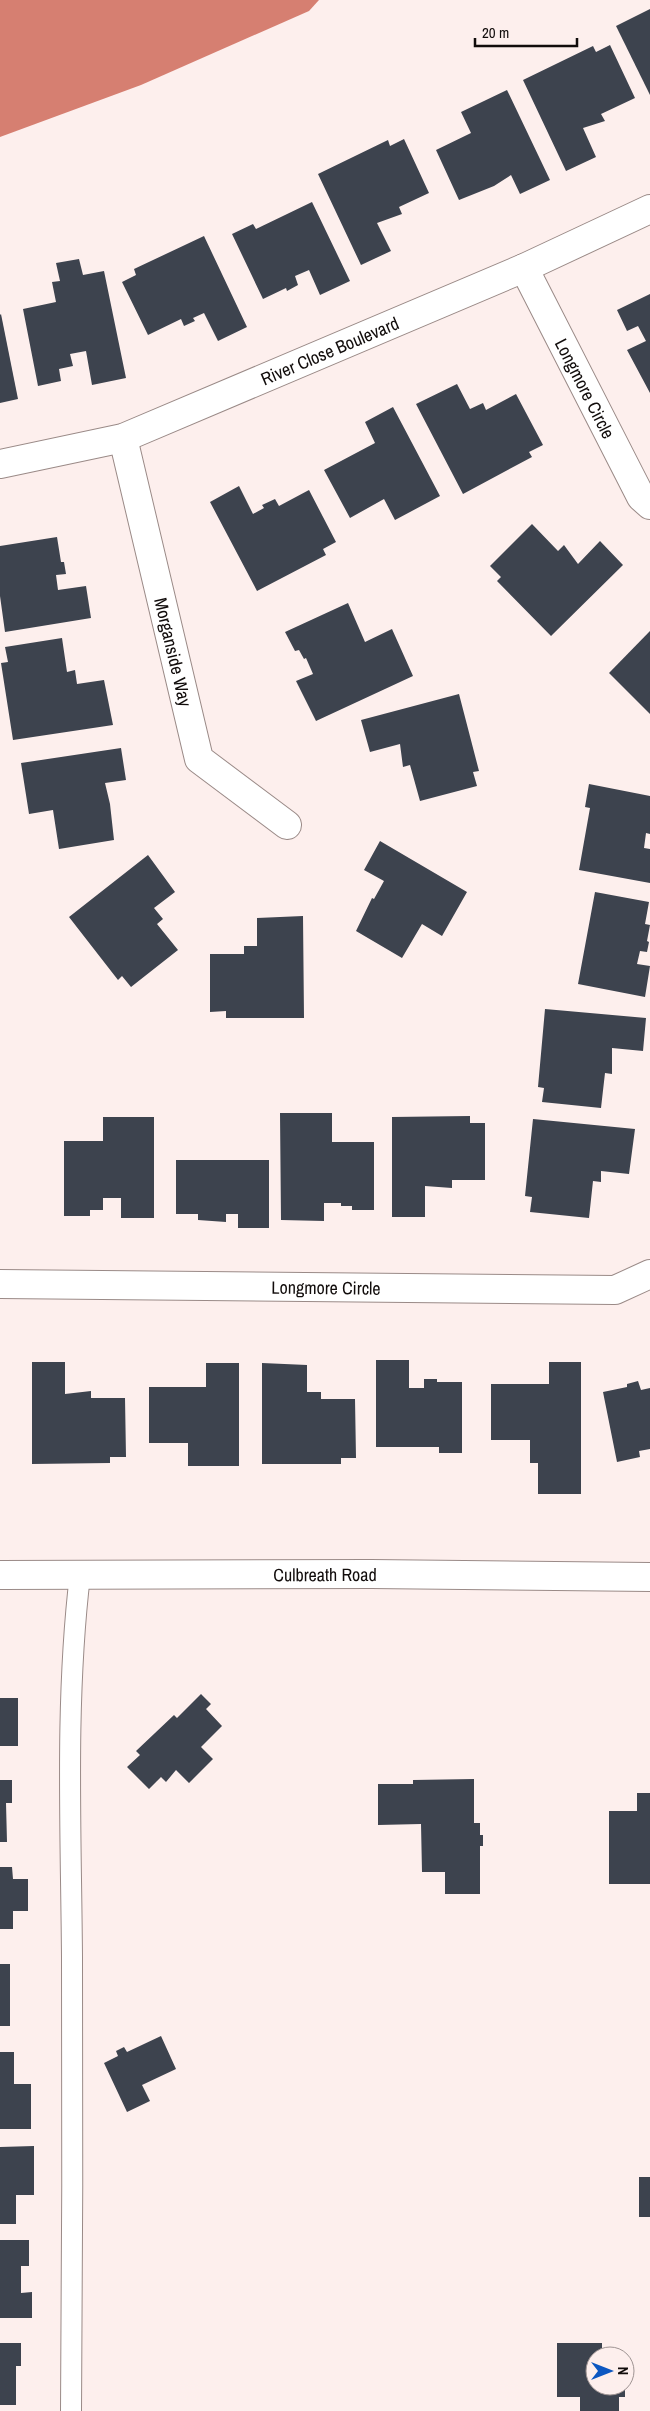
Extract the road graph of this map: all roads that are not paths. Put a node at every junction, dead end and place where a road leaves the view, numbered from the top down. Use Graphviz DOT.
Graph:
graph roads {
  1 [pos="650,209"];
  2 [pos="524,268"];
  3 [pos="123,438"];
  4 [pos="0,464"];
  5 [pos="650,505"];
  6 [pos="287,824"];
  7 [pos="650,1274"];
  8 [pos="0,1284"];
  9 [pos="0,1575"];
  10 [pos="80,1575"];
  11 [pos="650,1577"];
  12 [pos="71,2411"];
  1 -- 2 [label="street, River Close Boulevard"];
  2 -- 3 [label="street, River Close Boulevard"];
  2 -- 5 [label="street, Longmore Circle"];
  3 -- 4 [label="street, River Close Boulevard"];
  3 -- 6 [label="street, Morganside Way"];
  7 -- 8 [label="street, Longmore Circle"];
  9 -- 10 [label="street, Culbreath Road"];
  10 -- 11 [label="street, Culbreath Road"];
  10 -- 12 [label="lane"];
}
